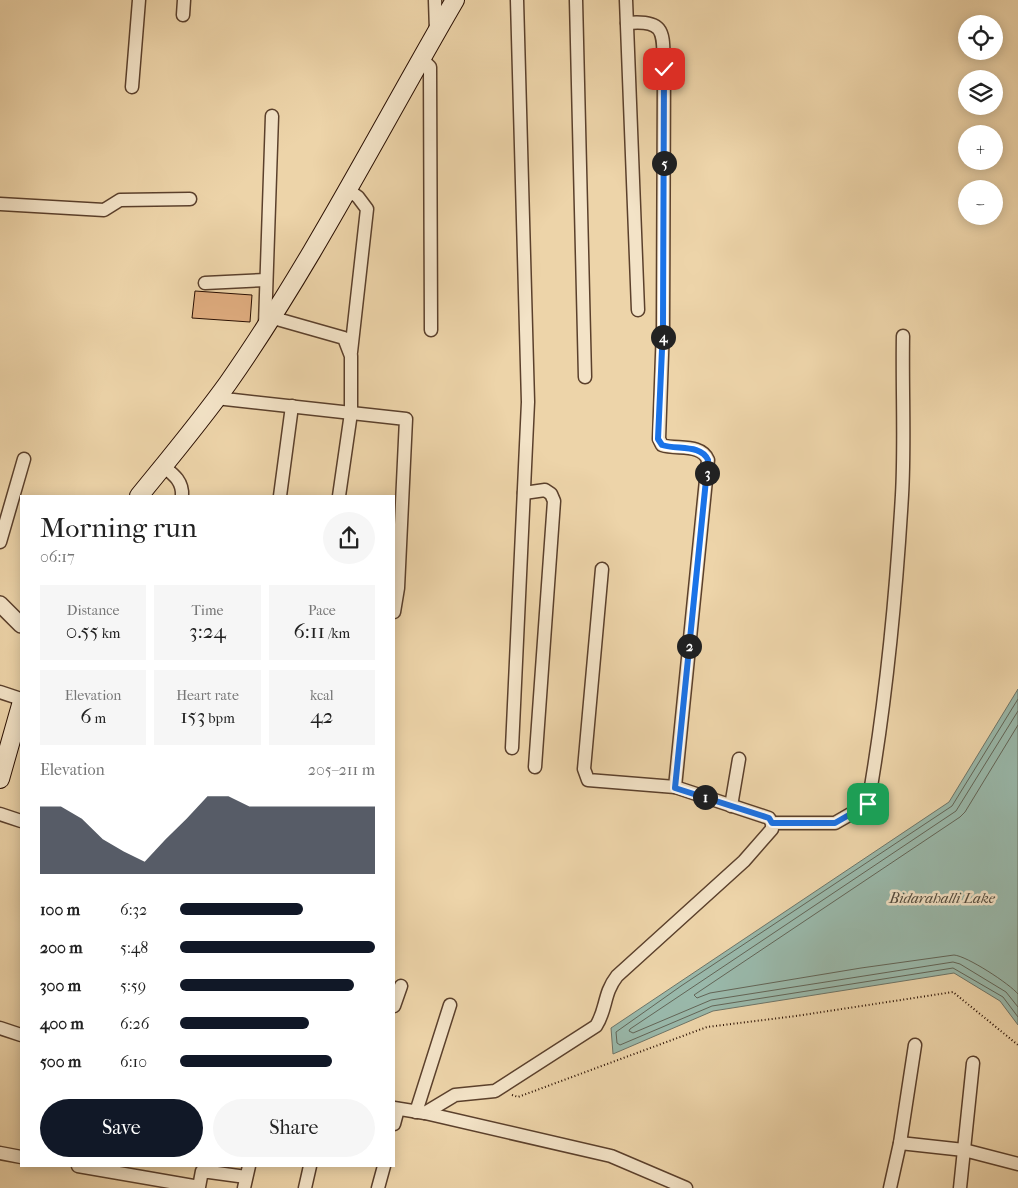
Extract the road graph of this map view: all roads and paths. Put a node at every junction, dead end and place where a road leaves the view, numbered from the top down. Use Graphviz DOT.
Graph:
graph roads {
  1 [pos="139,0"];
  2 [pos="184,0"];
  3 [pos="435,0"];
  4 [pos="454,0"];
  5 [pos="517,0"];
  6 [pos="576,0"];
  7 [pos="626,0"];
  8 [pos="183,16"];
  9 [pos="627,23"];
  10 [pos="436,31"];
  11 [pos="421,58"];
  12 [pos="132,87"];
  13 [pos="272,116"];
  14 [pos="347,190"];
  15 [pos="190,199"];
  16 [pos="0,204"];
  17 [pos="266,280"];
  18 [pos="205,283"];
  19 [pos="638,310"];
  20 [pos="268,321"];
  21 [pos="431,330"];
  22 [pos="903,336"];
  23 [pos="351,356"];
  24 [pos="584,377"];
  25 [pos="216,398"];
  26 [pos="292,406"];
  27 [pos="351,413"];
  28 [pos="24,458"];
  29 [pos="163,466"];
  30 [pos="524,493"];
  31 [pos="140,495"];
  32 [pos="182,495"];
  33 [pos="280,495"];
  34 [pos="339,495"];
  35 [pos="0,542"];
  36 [pos="602,569"];
  37 [pos="396,587"];
  38 [pos="395,600"];
  39 [pos="0,604"];
  40 [pos="20,624"];
  41 [pos="0,692"];
  42 [pos="20,699"];
  43 [pos="20,708"];
  44 [pos="512,748"];
  45 [pos="3,758"];
  46 [pos="740,759"];
  47 [pos="535,767"];
  48 [pos="0,779"];
  49 [pos="675,788"];
  50 [pos="731,806"];
  51 [pos="0,814"];
  52 [pos="20,821"];
  53 [pos="772,823"];
  54 [pos="401,986"];
  55 [pos="395,1003"];
  56 [pos="450,1005"];
  57 [pos="0,1028"];
  58 [pos="20,1035"];
  59 [pos="915,1045"];
  60 [pos="1018,1045"];
  61 [pos="973,1063"];
  62 [pos="496,1091"];
  63 [pos="396,1109"];
  64 [pos="421,1112"];
  65 [pos="900,1143"];
  66 [pos="964,1150"];
  67 [pos="0,1153"];
  68 [pos="20,1157"];
  69 [pos="1018,1164"];
  70 [pos="84,1167"];
  71 [pos="310,1167"];
  72 [pos="384,1167"];
  73 [pos="246,1177"];
  74 [pos="305,1188"];
  75 [pos="378,1188"];
  76 [pos="686,1188"];
  77 [pos="890,1188"];
  78 [pos="960,1188"];
  1 -- 12 [label="street"];
  2 -- 8 [label="street"];
  3 -- 10 [label="street"];
  4 -- 10 [label="main road"];
  5 -- 30 [label="street"];
  6 -- 24 [label="street"];
  7 -- 9 [label="street"];
  9 -- 19 [label="street"];
  9 -- 49 [label="street"];
  10 -- 11 [label="main road"];
  11 -- 14 [label="main road"];
  11 -- 21 [label="street"];
  13 -- 17 [label="street"];
  14 -- 20 [label="main road"];
  14 -- 23 [label="street"];
  15 -- 16 [label="street"];
  17 -- 18 [label="street"];
  17 -- 20 [label="street"];
  20 -- 23 [label="street"];
  20 -- 25 [label="main road"];
  22 -- 53 [label="street"];
  23 -- 27 [label="street"];
  25 -- 26 [label="street"];
  25 -- 29 [label="main road"];
  26 -- 27 [label="street"];
  26 -- 33 [label="street"];
  27 -- 34 [label="street"];
  27 -- 37 [label="street"];
  28 -- 35 [label="street"];
  29 -- 31 [label="main road"];
  29 -- 32 [label="street"];
  30 -- 44 [label="street"];
  30 -- 47 [label="street"];
  36 -- 49 [label="street"];
  37 -- 38 [label="street"];
  39 -- 40 [label="street"];
  41 -- 42 [label="street"];
  43 -- 45 [label="main road"];
  45 -- 48 [label="main road"];
  46 -- 50 [label="street"];
  49 -- 50 [label="street"];
  50 -- 53 [label="street"];
  51 -- 52 [label="street"];
  53 -- 62 [label="street"];
  54 -- 55 [label="street"];
  56 -- 64 [label="street"];
  57 -- 58 [label="street"];
  59 -- 65 [label="street"];
  60 -- 62 [label="path"];
  61 -- 66 [label="street"];
  62 -- 64 [label="street"];
  63 -- 64 [label="street"];
  64 -- 76 [label="street"];
  65 -- 66 [label="street"];
  65 -- 77 [label="street"];
  66 -- 69 [label="street"];
  66 -- 78 [label="street"];
  67 -- 68 [label="street"];
  70 -- 73 [label="street"];
  71 -- 74 [label="street"];
  72 -- 75 [label="street"];
}
